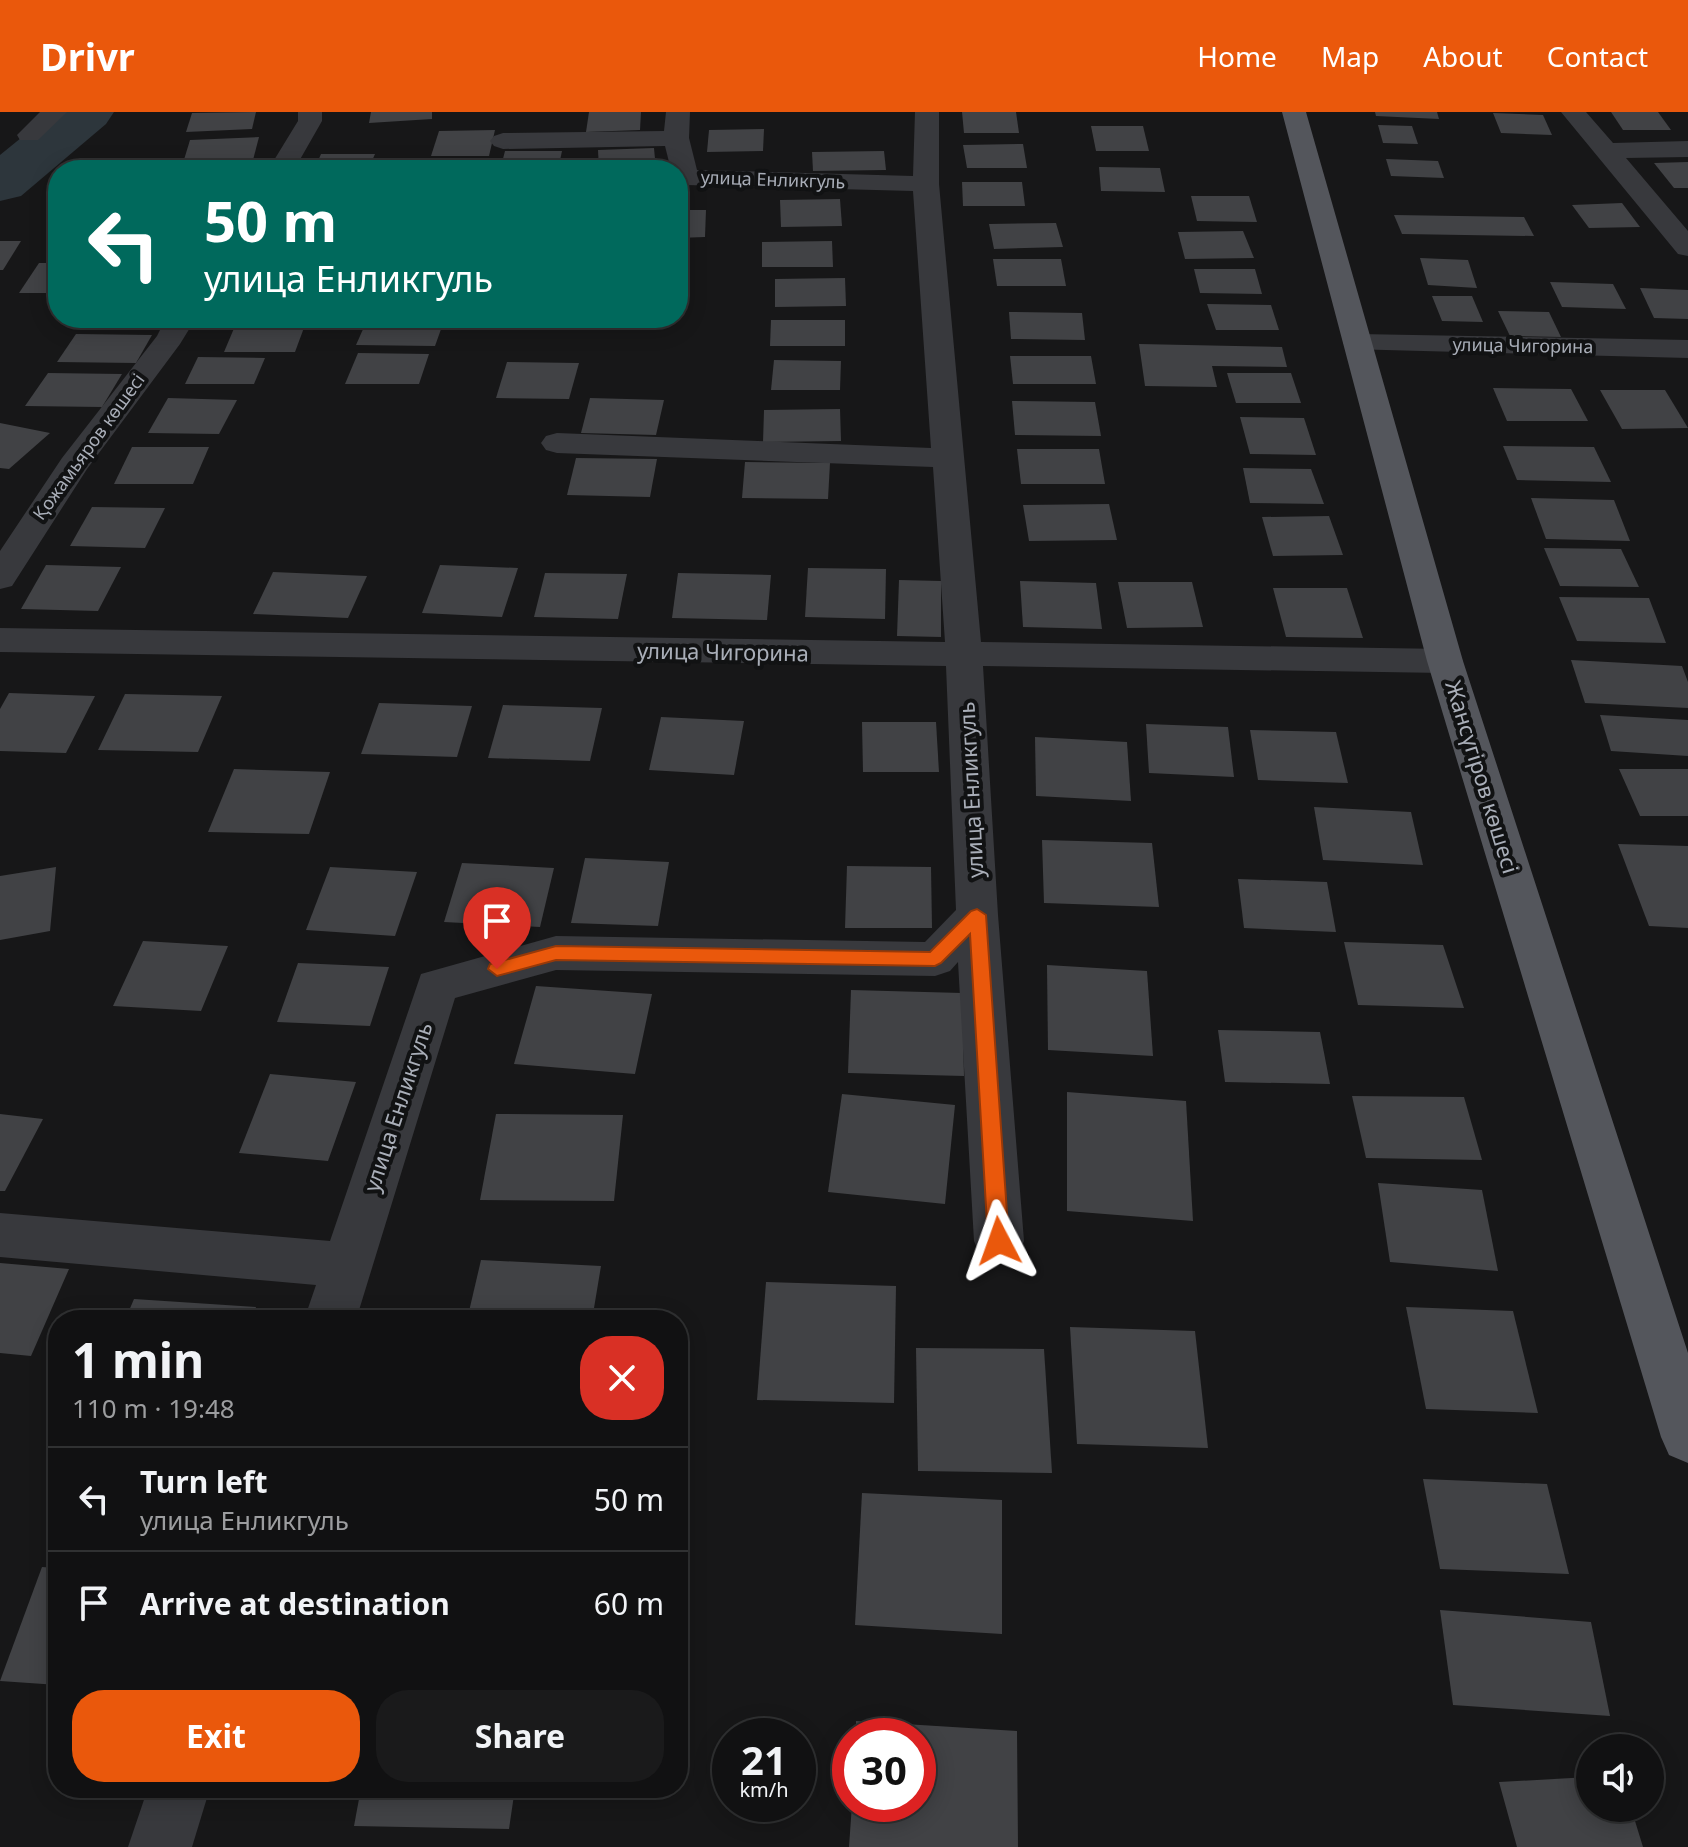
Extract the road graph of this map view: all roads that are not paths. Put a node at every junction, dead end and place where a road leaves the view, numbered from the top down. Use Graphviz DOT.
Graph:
graph roads {
  1 [pos="55,112"];
  2 [pos="310,112"];
  3 [pos="927,112"];
  4 [pos="1294,112"];
  5 [pos="1573,112"];
  6 [pos="677,125"];
  7 [pos="29,135"];
  8 [pos="503,141"];
  9 [pos="1688,149"];
  10 [pos="1604,151"];
  11 [pos="287,160"];
  12 [pos="683,160"];
  13 [pos="688,177"];
  14 [pos="926,184"];
  15 [pos="1688,248"];
  16 [pos="176,328"];
  17 [pos="1358,343"];
  18 [pos="1688,349"];
  19 [pos="557,443"];
  20 [pos="948,458"];
  21 [pos="0,578"];
  22 [pos="0,640"];
  23 [pos="964,655"];
  24 [pos="1445,661"];
  25 [pos="977,915"];
  26 [pos="0,1235"];
  27 [pos="999,1241"];
  28 [pos="348,1265"];
  29 [pos="333,1310"];
  30 [pos="1688,1437"];
  31 [pos="176,1798"];
  32 [pos="160,1847"];
  1 -- 7 [label="street"];
  2 -- 11 [label="street"];
  3 -- 14 [label="street, улица Енликгуль"];
  4 -- 17 [label="main road, Жансүгіров көшесі"];
  5 -- 10 [label="street"];
  6 -- 8 [label="street"];
  6 -- 12 [label="street, улица Енликгуль"];
  9 -- 10 [label="street"];
  10 -- 15 [label="street"];
  13 -- 14 [label="street, улица Енликгуль"];
  14 -- 20 [label="street, улица Енликгуль"];
  16 -- 21 [label="street, Қожамьяров көшесі"];
  17 -- 18 [label="street, улица Чигорина"];
  17 -- 24 [label="main road, Жансүгіров көшесі"];
  19 -- 20 [label="street"];
  20 -- 23 [label="street, улица Енликгуль"];
  22 -- 23 [label="street, улица Чигорина"];
  23 -- 24 [label="street, улица Чигорина"];
  23 -- 25 [label="street, улица Енликгуль"];
  24 -- 30 [label="main road, Жансүгіров көшесі"];
  25 -- 27 [label="street"];
  25 -- 28 [label="street, улица Енликгуль"];
  26 -- 28 [label="street"];
  28 -- 29 [label="street, улица Енликгуль"];
  31 -- 32 [label="street"];
}
